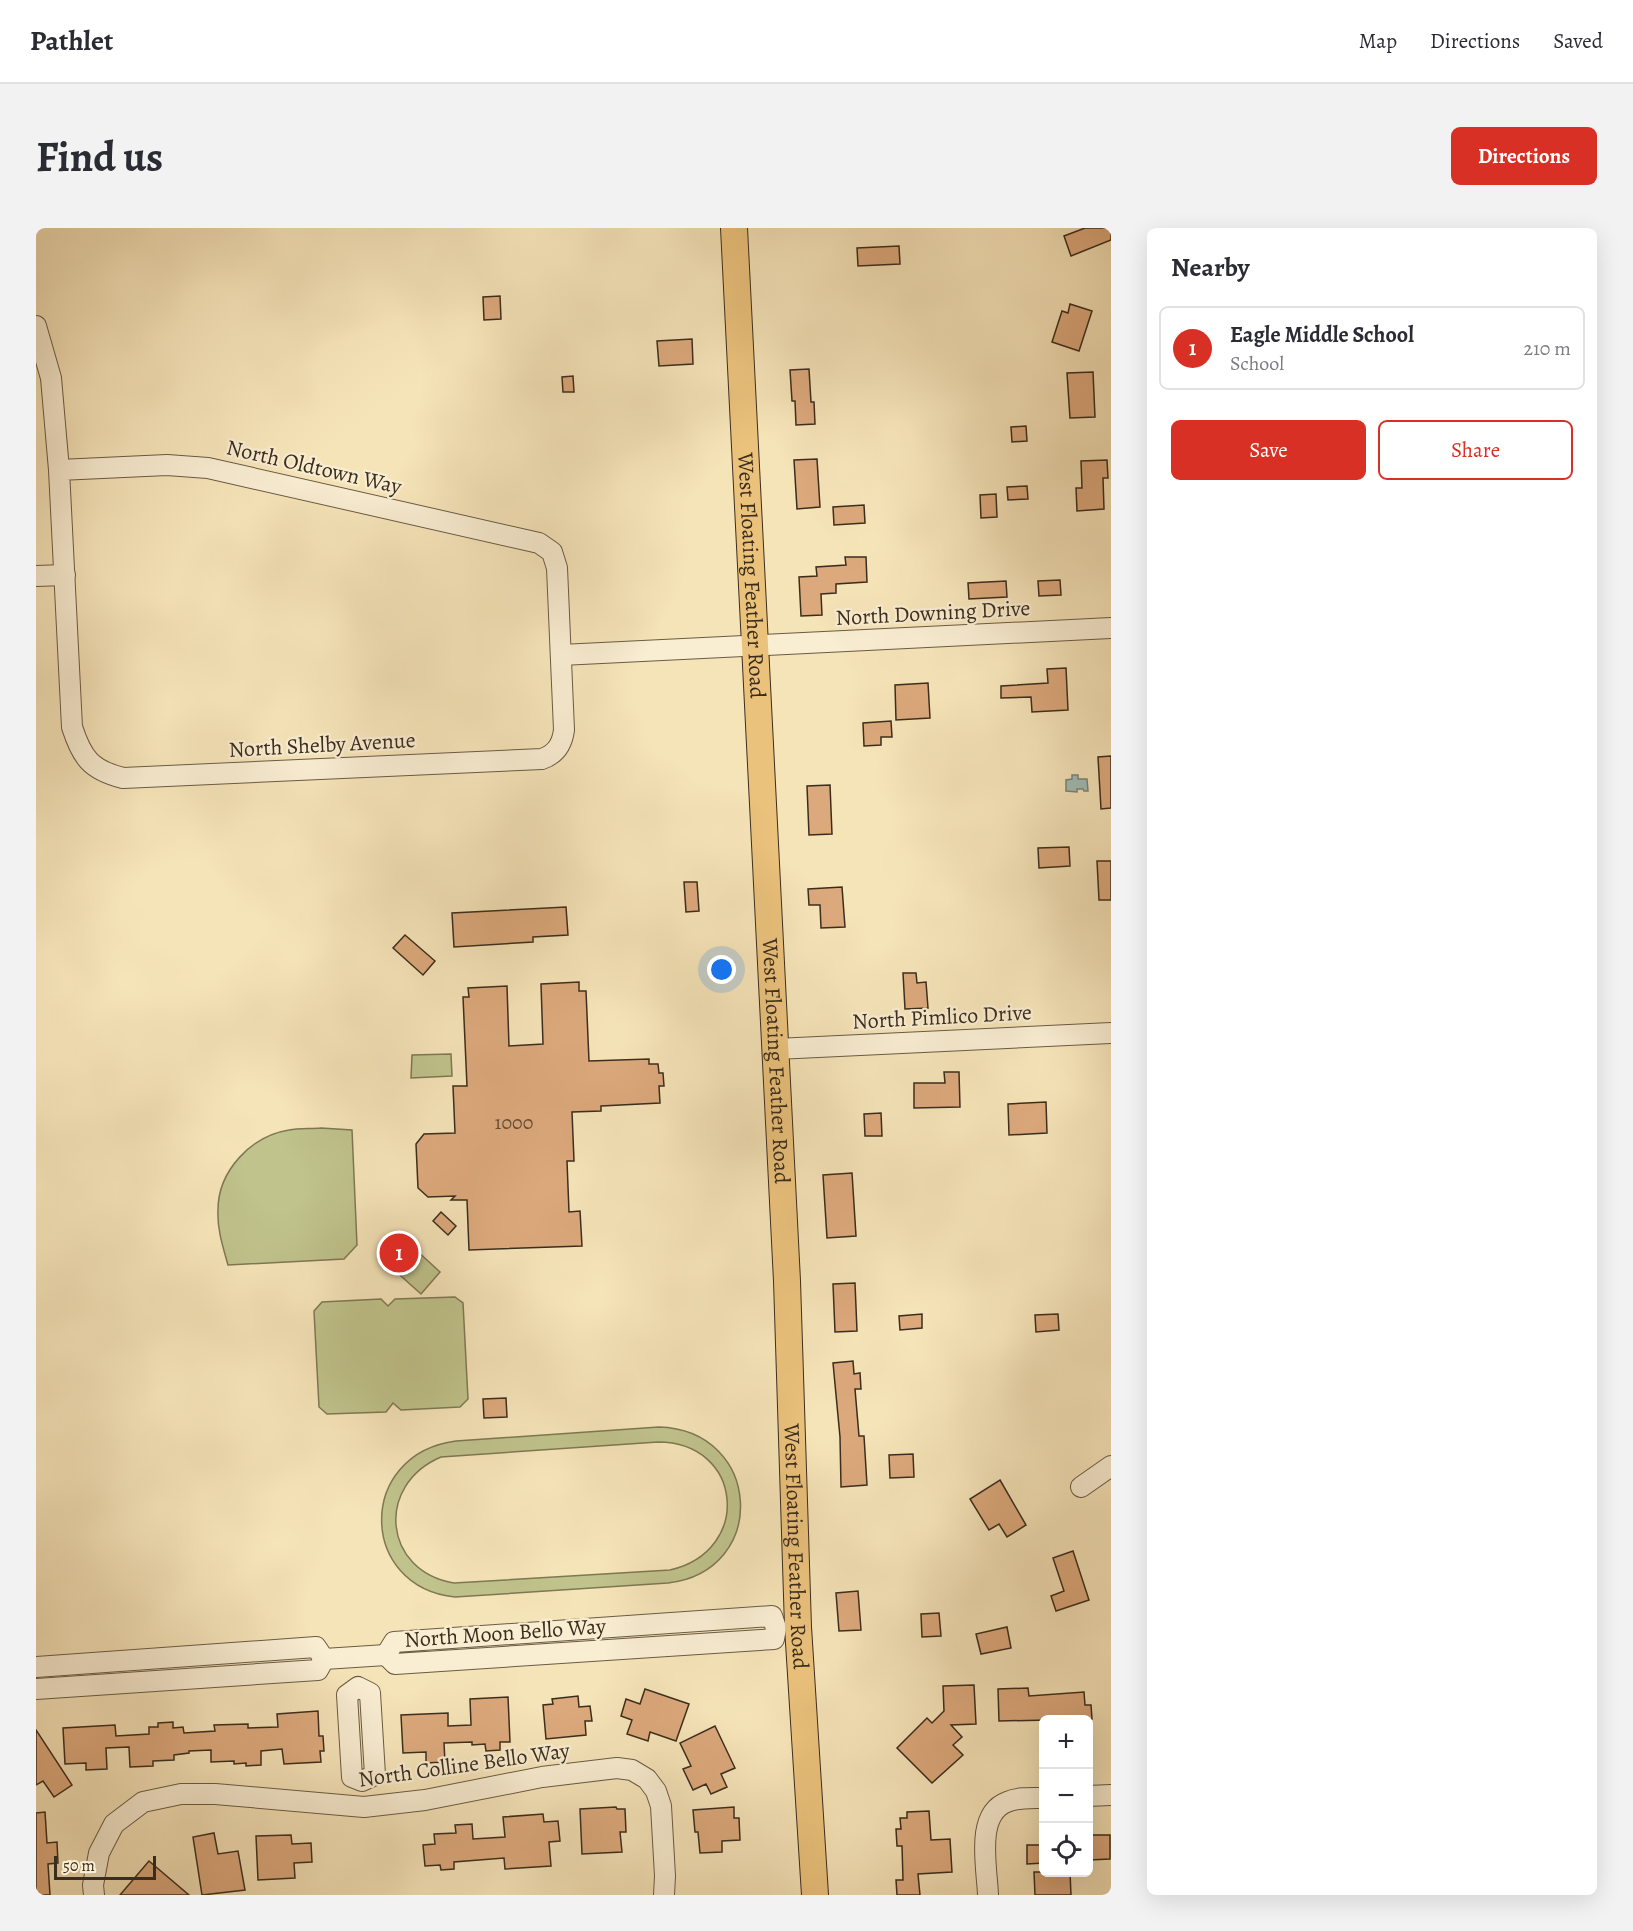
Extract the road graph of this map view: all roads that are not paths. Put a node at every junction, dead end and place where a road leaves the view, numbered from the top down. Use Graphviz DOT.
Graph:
graph roads {
  1 [pos="734,228"];
  2 [pos="36,326"];
  3 [pos="59,470"];
  4 [pos="65,575"];
  5 [pos="36,576"];
  6 [pos="1111,628"];
  7 [pos="756,645"];
  8 [pos="561,655"];
  9 [pos="1111,1033"];
  10 [pos="776,1049"];
  11 [pos="1111,1466"];
  12 [pos="1081,1487"];
  13 [pos="787,1628"];
  14 [pos="356,1657"];
  15 [pos="324,1659"];
  16 [pos="36,1667"];
  17 [pos="36,1689"];
  18 [pos="1111,1795"];
  19 [pos="1093,1796"];
  20 [pos="1039,1798"];
  21 [pos="364,1807"];
  22 [pos="94,1895"];
  23 [pos="664,1895"];
  24 [pos="815,1895"];
  25 [pos="988,1895"];
  1 -- 7 [label="main road, West Floating Feather Road"];
  2 -- 3 [label="street"];
  3 -- 4 [label="street"];
  3 -- 8 [label="street, North Oldtown Way"];
  4 -- 5 [label="street"];
  4 -- 8 [label="street, North Shelby Avenue"];
  6 -- 7 [label="street, North Downing Drive"];
  7 -- 8 [label="street, North Downing Drive"];
  7 -- 10 [label="main road, West Floating Feather Road"];
  9 -- 10 [label="street, North Pimlico Drive"];
  10 -- 13 [label="main road, West Floating Feather Road"];
  11 -- 12 [label="street"];
  13 -- 14 [label="street, North Moon Bello Way"];
  13 -- 24 [label="main road, West Floating Feather Road"];
  14 -- 15 [label="street"];
  14 -- 21 [label="street"];
  15 -- 16 [label="street"];
  15 -- 17 [label="street"];
  18 -- 19 [label="street"];
  20 -- 25 [label="street"];
  21 -- 22 [label="street, North Colline Bello Way"];
  21 -- 23 [label="street, North Colline Bello Way"];
}
